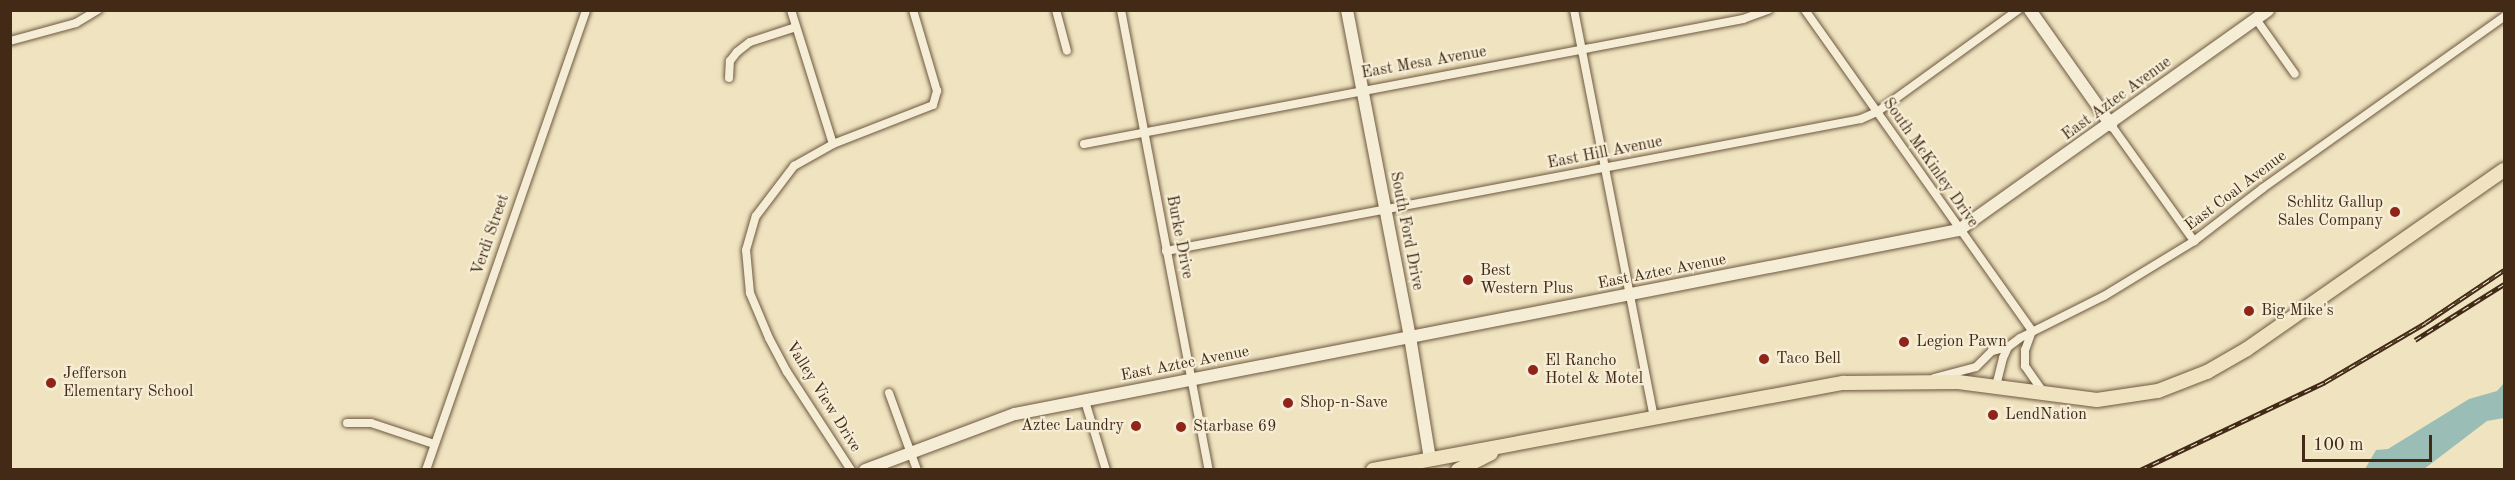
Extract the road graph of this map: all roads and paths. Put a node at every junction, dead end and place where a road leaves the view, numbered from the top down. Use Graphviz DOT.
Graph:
graph roads {
  1 [pos="98,10"];
  2 [pos="586,10"];
  3 [pos="791,10"];
  4 [pos="913,10"];
  5 [pos="1056,10"];
  6 [pos="1121,10"];
  7 [pos="1347,10"];
  8 [pos="1574,10"];
  9 [pos="1768,10"];
  10 [pos="1805,10"];
  11 [pos="2018,10"];
  12 [pos="2030,10"];
  13 [pos="2268,10"];
  14 [pos="2505,17"];
  15 [pos="2256,19"];
  16 [pos="796,27"];
  17 [pos="10,41"];
  18 [pos="1067,51"];
  19 [pos="1581,51"];
  20 [pos="2295,74"];
  21 [pos="729,78"];
  22 [pos="1362,89"];
  23 [pos="1877,112"];
  24 [pos="2111,125"];
  25 [pos="1143,132"];
  26 [pos="833,144"];
  27 [pos="1084,144"];
  28 [pos="1603,168"];
  29 [pos="2505,170"];
  30 [pos="1386,211"];
  31 [pos="1959,230"];
  32 [pos="2194,241"];
  33 [pos="1166,251"];
  34 [pos="1629,295"];
  35 [pos="2032,332"];
  36 [pos="1410,337"];
  37 [pos="2008,346"];
  38 [pos="1191,380"];
  39 [pos="1924,380"];
  40 [pos="1996,386"];
  41 [pos="889,393"];
  42 [pos="2046,396"];
  43 [pos="1085,401"];
  44 [pos="1654,416"];
  45 [pos="347,423"];
  46 [pos="1538,438"];
  47 [pos="434,444"];
  48 [pos="910,452"];
  49 [pos="1431,464"];
  50 [pos="426,470"];
  51 [pos="851,470"];
  52 [pos="865,470"];
  53 [pos="917,470"];
  54 [pos="1106,470"];
  55 [pos="1209,470"];
  56 [pos="1373,470"];
  57 [pos="1458,470"];
  1 -- 17 [label="street"];
  2 -- 47 [label="street, Verdi Street"];
  3 -- 16 [label="street"];
  4 -- 26 [label="street, Valley View Drive"];
  5 -- 18 [label="street"];
  6 -- 25 [label="street, Burke Drive"];
  7 -- 22 [label="main road, South Ford Drive"];
  8 -- 19 [label="street"];
  9 -- 19 [label="street, East Mesa Avenue"];
  10 -- 23 [label="street, South McKinley Drive"];
  11 -- 23 [label="street, East Hill Avenue"];
  12 -- 24 [label="main road"];
  13 -- 15 [label="main road, East Aztec Avenue"];
  14 -- 32 [label="street, East Coal Avenue"];
  15 -- 20 [label="street"];
  15 -- 24 [label="main road, East Aztec Avenue"];
  16 -- 21 [label="street"];
  16 -- 26 [label="street"];
  19 -- 22 [label="street, East Mesa Avenue"];
  19 -- 28 [label="street"];
  22 -- 25 [label="street, East Mesa Avenue"];
  22 -- 30 [label="main road, South Ford Drive"];
  23 -- 28 [label="street, East Hill Avenue"];
  23 -- 31 [label="street, South McKinley Drive"];
  24 -- 31 [label="main road, East Aztec Avenue"];
  24 -- 32 [label="street"];
  25 -- 27 [label="street, East Mesa Avenue"];
  25 -- 33 [label="street, Burke Drive"];
  26 -- 51 [label="street, Valley View Drive"];
  28 -- 30 [label="street, East Hill Avenue"];
  28 -- 34 [label="street"];
  29 -- 42 [label="main road"];
  30 -- 33 [label="street, East Hill Avenue"];
  30 -- 36 [label="main road, South Ford Drive"];
  31 -- 34 [label="main road, East Aztec Avenue"];
  31 -- 35 [label="street, South McKinley Drive"];
  32 -- 35 [label="street, East Coal Avenue"];
  33 -- 38 [label="street, Burke Drive"];
  34 -- 36 [label="main road, East Aztec Avenue"];
  34 -- 44 [label="street"];
  35 -- 37 [label="street, East Coal Avenue"];
  35 -- 42 [label="street"];
  36 -- 38 [label="main road, East Aztec Avenue"];
  36 -- 49 [label="main road, South Ford Drive"];
  37 -- 39 [label="street, East Coal Avenue"];
  37 -- 40 [label="street"];
  38 -- 43 [label="main road, East Aztec Avenue"];
  38 -- 55 [label="street, Burke Drive"];
  39 -- 40 [label="main road"];
  39 -- 44 [label="main road"];
  40 -- 42 [label="main road"];
  41 -- 48 [label="street"];
  43 -- 48 [label="main road, East Aztec Avenue"];
  43 -- 54 [label="street"];
  44 -- 46 [label="main road"];
  45 -- 47 [label="street"];
  46 -- 49 [label="main road"];
  46 -- 57 [label="main road"];
  47 -- 50 [label="street, Verdi Street"];
  48 -- 52 [label="main road, East Aztec Avenue"];
  48 -- 53 [label="street"];
  49 -- 56 [label="main road"];
}
